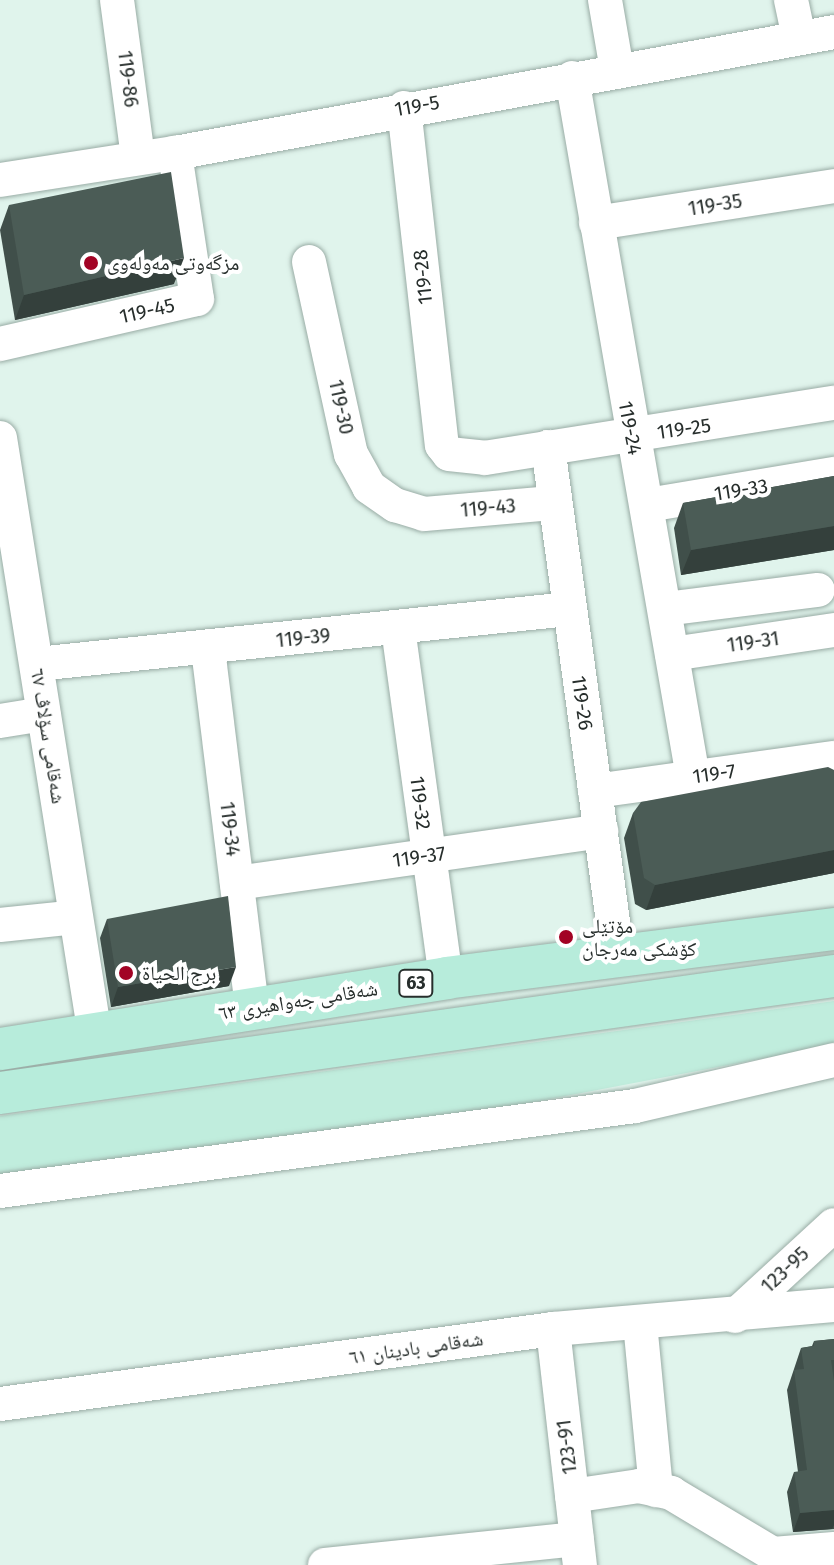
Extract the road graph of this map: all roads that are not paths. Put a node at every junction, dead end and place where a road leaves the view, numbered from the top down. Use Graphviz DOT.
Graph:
graph roads {
  1 [pos="117,0"];
  2 [pos="605,0"];
  3 [pos="791,0"];
  4 [pos="834,32"];
  5 [pos="799,38"];
  6 [pos="617,70"];
  7 [pos="572,78"];
  8 [pos="404,108"];
  9 [pos="175,153"];
  10 [pos="138,158"];
  11 [pos="0,180"];
  12 [pos="834,186"];
  13 [pos="596,223"];
  14 [pos="309,262"];
  15 [pos="0,344"];
  16 [pos="834,403"];
  17 [pos="630,436"];
  18 [pos="0,438"];
  19 [pos="442,445"];
  20 [pos="548,447"];
  21 [pos="834,474"];
  22 [pos="553,503"];
  23 [pos="648,505"];
  24 [pos="424,514"];
  25 [pos="7,521"];
  26 [pos="818,590"];
  27 [pos="569,609"];
  28 [pos="665,609"];
  29 [pos="398,628"];
  30 [pos="834,630"];
  31 [pos="208,649"];
  32 [pos="672,654"];
  33 [pos="37,664"];
  34 [pos="43,714"];
  35 [pos="0,721"];
  36 [pos="834,758"];
  37 [pos="693,777"];
  38 [pos="595,791"];
  39 [pos="601,831"];
  40 [pos="427,856"];
  41 [pos="237,883"];
  42 [pos="76,917"];
  43 [pos="0,925"];
  44 [pos="834,929"];
  45 [pos="618,958"];
  46 [pos="834,976"];
  47 [pos="446,978"];
  48 [pos="252,1008"];
  49 [pos="95,1035"];
  50 [pos="0,1049"];
  51 [pos="834,1060"];
  52 [pos="0,1093"];
  53 [pos="0,1191"];
  54 [pos="834,1225"];
  55 [pos="834,1305"];
  56 [pos="735,1316"];
  57 [pos="640,1323"];
  58 [pos="553,1329"];
  59 [pos="0,1404"];
  60 [pos="656,1490"];
  61 [pos="572,1496"];
  62 [pos="834,1549"];
  63 [pos="578,1552"];
  64 [pos="325,1565"];
  1 -- 10 [label="street, 119-86"];
  2 -- 6 [label="street"];
  3 -- 5 [label="street"];
  4 -- 5 [label="street, 119-5"];
  5 -- 6 [label="street, 119-5"];
  6 -- 7 [label="street, 119-5"];
  7 -- 8 [label="street, 119-5"];
  7 -- 13 [label="street, 119-24"];
  8 -- 9 [label="street, 119-5"];
  8 -- 19 [label="street, 119-28"];
  9 -- 10 [label="street, 119-5"];
  9 -- 15 [label="street, 119-45"];
  10 -- 11 [label="street, 119-5"];
  12 -- 13 [label="street, 119-35"];
  13 -- 17 [label="street, 119-24"];
  14 -- 24 [label="street, 119-30"];
  16 -- 17 [label="street, 119-25"];
  17 -- 20 [label="street, 119-25"];
  17 -- 23 [label="street, 119-24"];
  18 -- 25 [label="street, شەقامی سۆلاڤ ٦٧"];
  19 -- 20 [label="street, 119-25"];
  20 -- 22 [label="street, 119-26"];
  21 -- 23 [label="street, 119-33"];
  22 -- 24 [label="street, 119-43"];
  22 -- 27 [label="street, 119-26"];
  23 -- 28 [label="street, 119-24"];
  25 -- 33 [label="street, شەقامی سۆلاڤ ٦٧"];
  26 -- 28 [label="street"];
  27 -- 29 [label="street, 119-39"];
  27 -- 38 [label="street, 119-26"];
  28 -- 32 [label="street, 119-24"];
  29 -- 31 [label="street, 119-39"];
  29 -- 40 [label="street, 119-32"];
  30 -- 32 [label="street, 119-31"];
  31 -- 33 [label="street, 119-39"];
  31 -- 41 [label="street, 119-34"];
  32 -- 37 [label="street, 119-24"];
  33 -- 34 [label="street, شەقامی سۆلاڤ ٦٧"];
  34 -- 35 [label="street"];
  34 -- 42 [label="street, شەقامی سۆلاڤ ٦٧"];
  36 -- 37 [label="street, 119-7"];
  37 -- 38 [label="street, 119-7"];
  38 -- 39 [label="street, 119-26"];
  39 -- 40 [label="street, 119-37"];
  39 -- 45 [label="street, 119-26"];
  40 -- 41 [label="street, 119-37"];
  40 -- 47 [label="street, 119-32"];
  41 -- 48 [label="street, 119-34"];
  42 -- 43 [label="street"];
  42 -- 49 [label="street, شەقامی سۆلاڤ ٦٧"];
  44 -- 45 [label="main road, شەقامی جەواهیری ٦٣ / 63"];
  45 -- 47 [label="main road, شەقامی جەواهیری ٦٣ / 63"];
  46 -- 52 [label="main road"];
  47 -- 48 [label="main road, شەقامی جەواهیری ٦٣ / 63"];
  48 -- 49 [label="main road, شەقامی جەواهیری ٦٣ / 63"];
  49 -- 50 [label="main road, شەقامی جەواهیری ٦٣ / 63"];
  51 -- 53 [label="street"];
  54 -- 56 [label="street, 123-95"];
  55 -- 56 [label="street, شەقامی بادینان ٦١"];
  56 -- 57 [label="street, شەقامی بادینان ٦١"];
  57 -- 58 [label="street, شەقامی بادینان ٦١"];
  57 -- 60 [label="street"];
  58 -- 59 [label="street, شەقامی بادینان ٦١"];
  58 -- 61 [label="street, 123-91"];
  60 -- 61 [label="street"];
  60 -- 62 [label="street"];
  61 -- 63 [label="street, 123-91"];
  63 -- 64 [label="street"];
}
